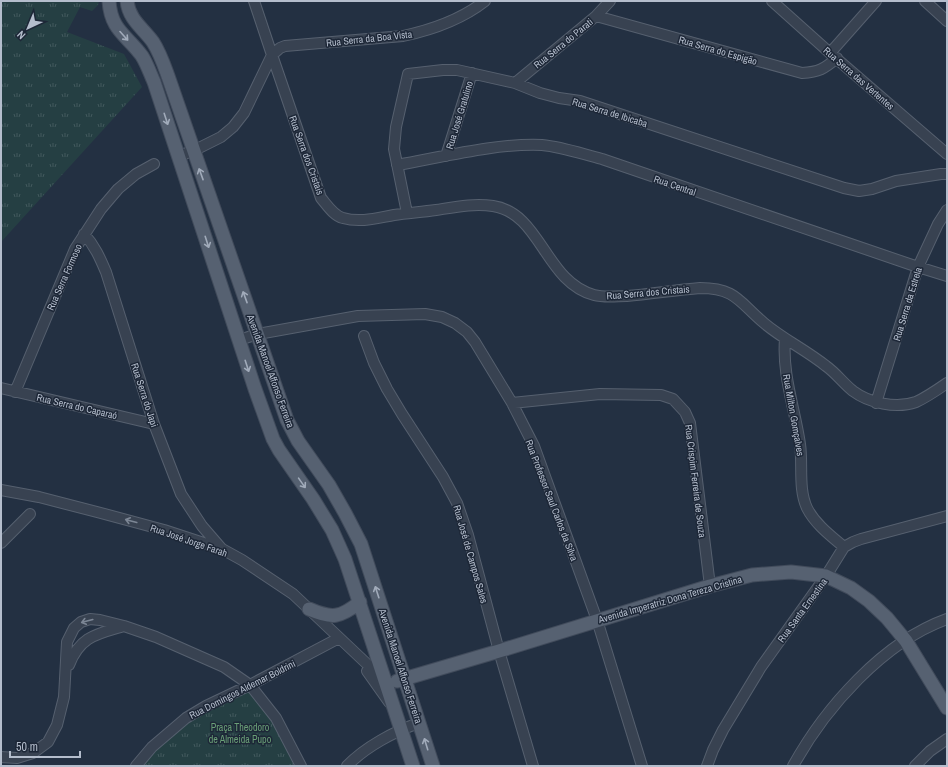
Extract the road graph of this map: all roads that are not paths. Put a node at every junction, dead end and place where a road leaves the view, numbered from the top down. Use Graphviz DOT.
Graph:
graph roads {
  1 [pos="109,1"];
  2 [pos="127,1"];
  3 [pos="254,1"];
  4 [pos="486,1"];
  5 [pos="610,1"];
  6 [pos="772,1"];
  7 [pos="876,1"];
  8 [pos="925,1"];
  9 [pos="596,16"];
  10 [pos="947,21"];
  11 [pos="272,55"];
  12 [pos="834,56"];
  13 [pos="472,73"];
  14 [pos="515,83"];
  15 [pos="193,151"];
  16 [pos="947,154"];
  17 [pos="178,156"];
  18 [pos="446,156"];
  19 [pos="154,164"];
  20 [pos="397,165"];
  21 [pos="947,174"];
  22 [pos="947,210"];
  23 [pos="407,213"];
  24 [pos="84,234"];
  25 [pos="918,267"];
  26 [pos="947,276"];
  27 [pos="258,334"];
  28 [pos="364,336"];
  29 [pos="785,338"];
  30 [pos="239,340"];
  31 [pos="947,383"];
  32 [pos="1,388"];
  33 [pos="15,392"];
  34 [pos="512,403"];
  35 [pos="876,403"];
  36 [pos="154,424"];
  37 [pos="1,490"];
  38 [pos="30,514"];
  39 [pos="947,516"];
  40 [pos="1,543"];
  41 [pos="844,547"];
  42 [pos="222,549"];
  43 [pos="826,576"];
  44 [pos="710,586"];
  45 [pos="360,602"];
  46 [pos="309,609"];
  47 [pos="947,619"];
  48 [pos="596,620"];
  49 [pos="124,626"];
  50 [pos="339,638"];
  51 [pos="906,641"];
  52 [pos="349,647"];
  53 [pos="499,651"];
  54 [pos="66,671"];
  55 [pos="405,679"];
  56 [pos="387,683"];
  57 [pos="250,685"];
  58 [pos="947,708"];
  59 [pos="396,713"];
  60 [pos="419,723"];
  61 [pos="402,729"];
  62 [pos="947,739"];
  63 [pos="1,757"];
  64 [pos="136,766"];
  65 [pos="301,766"];
  66 [pos="347,766"];
  67 [pos="413,766"];
  68 [pos="433,766"];
  69 [pos="533,766"];
  70 [pos="642,766"];
  71 [pos="707,766"];
  72 [pos="793,766"];
  73 [pos="915,766"];
  1 -- 17 [label="main road, Avenida Manoel Affonso Ferreira, one-way"];
  2 -- 15 [label="main road, Avenida Manoel Affonso Ferreira"];
  3 -- 11 [label="street, Rua Serra dos Cristais"];
  4 -- 11 [label="street, Rua Serra da Boa Vista"];
  5 -- 9 [label="street, Rua Serra do Parati"];
  6 -- 12 [label="street, Rua Serra das Vertentes"];
  7 -- 12 [label="street, Rua Serra do Espigão"];
  8 -- 10 [label="street"];
  9 -- 12 [label="street, Rua Serra do Espigão"];
  9 -- 14 [label="street, Rua Serra do Parati"];
  11 -- 15 [label="street"];
  11 -- 23 [label="street, Rua Serra dos Cristais"];
  12 -- 16 [label="street, Rua Serra das Vertentes"];
  13 -- 14 [label="street, Rua Serra de Ibicaba"];
  13 -- 18 [label="street, Rua José Gratulino"];
  13 -- 20 [label="street, Rua Serra de Ibicaba"];
  14 -- 21 [label="street, Rua Serra de Ibicaba"];
  15 -- 17 [label="street"];
  27 -- 15 [label="main road, Avenida Manoel Affonso Ferreira, one-way"];
  17 -- 30 [label="main road, Avenida Manoel Affonso Ferreira, one-way"];
  18 -- 20 [label="street, Rua Central"];
  18 -- 25 [label="street, Rua Central"];
  19 -- 24 [label="street, Rua Serra Formoso"];
  20 -- 23 [label="street, Rua Serra de Ibicaba"];
  22 -- 25 [label="street, Rua Serra da Estrela"];
  23 -- 29 [label="street, Rua Serra dos Cristais"];
  24 -- 33 [label="street, Rua Serra Formoso"];
  24 -- 36 [label="street, Rua Serra do Japi"];
  25 -- 26 [label="street, Rua Central"];
  25 -- 35 [label="street, Rua Serra da Estrela"];
  27 -- 30 [label="street, Rua Professor Saul Carlos da Silva"];
  27 -- 34 [label="street, Rua Professor Saul Carlos da Silva"];
  55 -- 27 [label="main road, Avenida Manoel Affonso Ferreira, one-way"];
  28 -- 53 [label="street, Rua José de Campos Sales"];
  29 -- 35 [label="street, Rua Serra dos Cristais"];
  29 -- 41 [label="street, Rua Milton Gomçalves"];
  30 -- 45 [label="main road, Avenida Manoel Affonso Ferreira, one-way"];
  31 -- 35 [label="street, Rua Serra dos Cristais"];
  32 -- 33 [label="street, Rua Serra do Caparaó"];
  33 -- 36 [label="street, Rua Serra do Caparaó"];
  34 -- 44 [label="street, Rua Crispim Ferreira de Souza"];
  34 -- 48 [label="street, Rua Professor Saul Carlos da Silva"];
  36 -- 42 [label="street, Rua Serra do Japi"];
  42 -- 37 [label="street, Rua José Jorge Farah, one-way"];
  38 -- 40 [label="street"];
  39 -- 41 [label="street"];
  41 -- 43 [label="street, Rua Santa Ernestina"];
  42 -- 46 [label="street, Rua José Jorge Farah"];
  43 -- 44 [label="main road, Avenida Imperatriz Dona Tereza Cristina"];
  43 -- 51 [label="main road, Avenida Imperatriz Dona Tereza Cristina"];
  43 -- 71 [label="street, Rua Santa Ernestina"];
  44 -- 48 [label="main road, Avenida Imperatriz Dona Tereza Cristina"];
  45 -- 46 [label="main road"];
  45 -- 56 [label="main road, Avenida Manoel Affonso Ferreira"];
  46 -- 50 [label="street, Rua José Jorge Farah"];
  47 -- 51 [label="street"];
  48 -- 53 [label="main road, Avenida Imperatriz Dona Tereza Cristina"];
  48 -- 70 [label="street, Rua Professor Saul Carlos da Silva"];
  49 -- 54 [label="street"];
  49 -- 54 [label="street, one-way"];
  49 -- 57 [label="street"];
  50 -- 52 [label="street, Rua José Jorge Farah"];
  50 -- 57 [label="street, Rua Domingos Aldemar Boldrini"];
  51 -- 58 [label="main road, Avenida Imperatriz Dona Tereza Cristina"];
  51 -- 72 [label="street"];
  52 -- 56 [label="street, Rua José Jorge Farah"];
  52 -- 59 [label="street, Rua José Jorge Farah"];
  53 -- 55 [label="main road, Avenida Imperatriz Dona Tereza Cristina"];
  53 -- 69 [label="street, Rua José de Campos Sales"];
  54 -- 63 [label="street"];
  55 -- 56 [label="main road, Avenida Imperatriz Dona Tereza Cristina"];
  55 -- 60 [label="main road, Avenida Manoel Affonso Ferreira"];
  56 -- 59 [label="main road, Avenida Manoel Affonso Ferreira"];
  57 -- 64 [label="street, Rua Domingos Aldemar Boldrini"];
  57 -- 65 [label="street"];
  59 -- 61 [label="main road, Avenida Manoel Affonso Ferreira"];
  60 -- 61 [label="street"];
  68 -- 60 [label="main road, Avenida Manoel Affonso Ferreira, one-way"];
  61 -- 66 [label="street"];
  61 -- 67 [label="main road, Avenida Manoel Affonso Ferreira"];
  62 -- 73 [label="street"];
}
